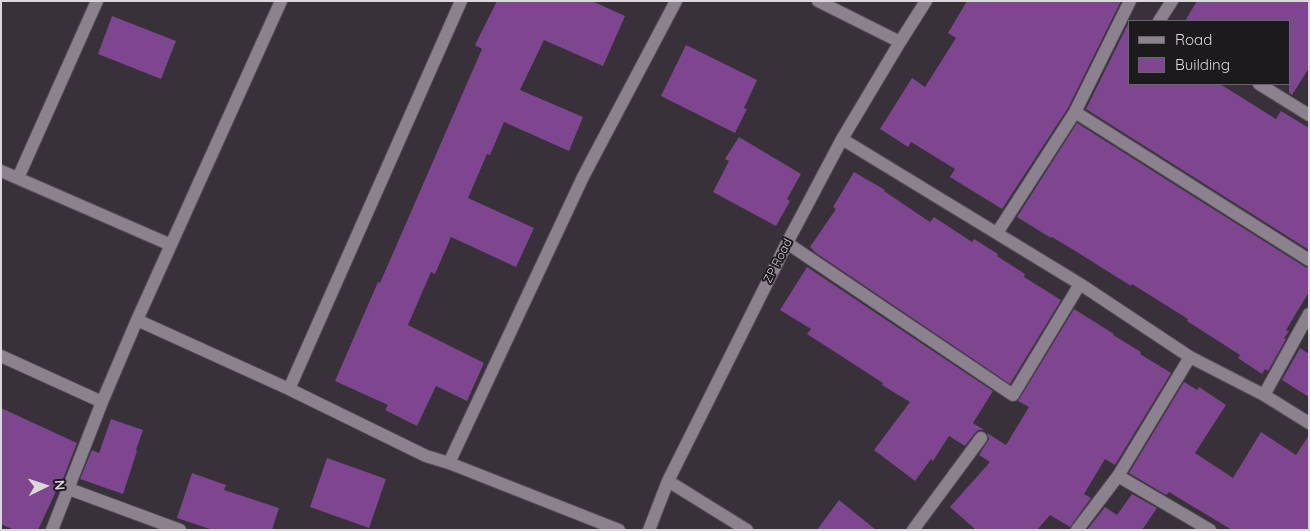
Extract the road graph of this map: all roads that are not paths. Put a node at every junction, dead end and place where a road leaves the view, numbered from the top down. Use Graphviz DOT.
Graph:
graph roads {
  1 [pos="97,1"];
  2 [pos="281,1"];
  3 [pos="461,1"];
  4 [pos="676,1"];
  5 [pos="818,1"];
  6 [pos="926,1"];
  7 [pos="1130,1"];
  8 [pos="1171,2"];
  9 [pos="1160,20"];
  10 [pos="900,42"];
  11 [pos="1261,85"];
  12 [pos="1308,111"];
  13 [pos="1075,112"];
  14 [pos="842,139"];
  15 [pos="1,171"];
  16 [pos="18,178"];
  17 [pos="997,233"];
  18 [pos="787,243"];
  19 [pos="171,245"];
  20 [pos="1309,260"];
  21 [pos="1080,284"];
  22 [pos="1309,314"];
  23 [pos="138,320"];
  24 [pos="1,356"];
  25 [pos="1190,356"];
  26 [pos="289,389"];
  27 [pos="1264,395"];
  28 [pos="102,402"];
  29 [pos="1309,423"];
  30 [pos="981,438"];
  31 [pos="448,462"];
  32 [pos="1118,476"];
  33 [pos="668,481"];
  34 [pos="69,489"];
  35 [pos="52,530"];
  36 [pos="180,530"];
  37 [pos="619,530"];
  38 [pos="649,530"];
  39 [pos="747,530"];
  40 [pos="913,530"];
  41 [pos="1077,530"];
  42 [pos="1210,530"];
  1 -- 16 [label="street"];
  2 -- 19 [label="street"];
  3 -- 26 [label="street"];
  4 -- 31 [label="street"];
  5 -- 10 [label="street"];
  6 -- 10 [label="street, ZP Road"];
  7 -- 13 [label="street"];
  8 -- 9 [label="street"];
  10 -- 14 [label="street, ZP Road"];
  11 -- 12 [label="street"];
  13 -- 17 [label="street"];
  13 -- 20 [label="street"];
  14 -- 17 [label="street"];
  14 -- 18 [label="street, ZP Road"];
  15 -- 16 [label="street"];
  16 -- 19 [label="street"];
  17 -- 21 [label="street"];
  18 -- 21 [label="street"];
  18 -- 33 [label="street, ZP Road"];
  19 -- 23 [label="street"];
  21 -- 25 [label="street"];
  22 -- 27 [label="street"];
  23 -- 26 [label="street"];
  23 -- 28 [label="street"];
  24 -- 28 [label="street"];
  25 -- 27 [label="street"];
  25 -- 32 [label="street"];
  26 -- 31 [label="street"];
  27 -- 29 [label="street"];
  28 -- 34 [label="street"];
  30 -- 40 [label="street"];
  31 -- 37 [label="street"];
  32 -- 41 [label="street"];
  32 -- 42 [label="street"];
  33 -- 38 [label="street, ZP Road"];
  33 -- 39 [label="street"];
  34 -- 35 [label="street"];
  34 -- 36 [label="street"];
}
